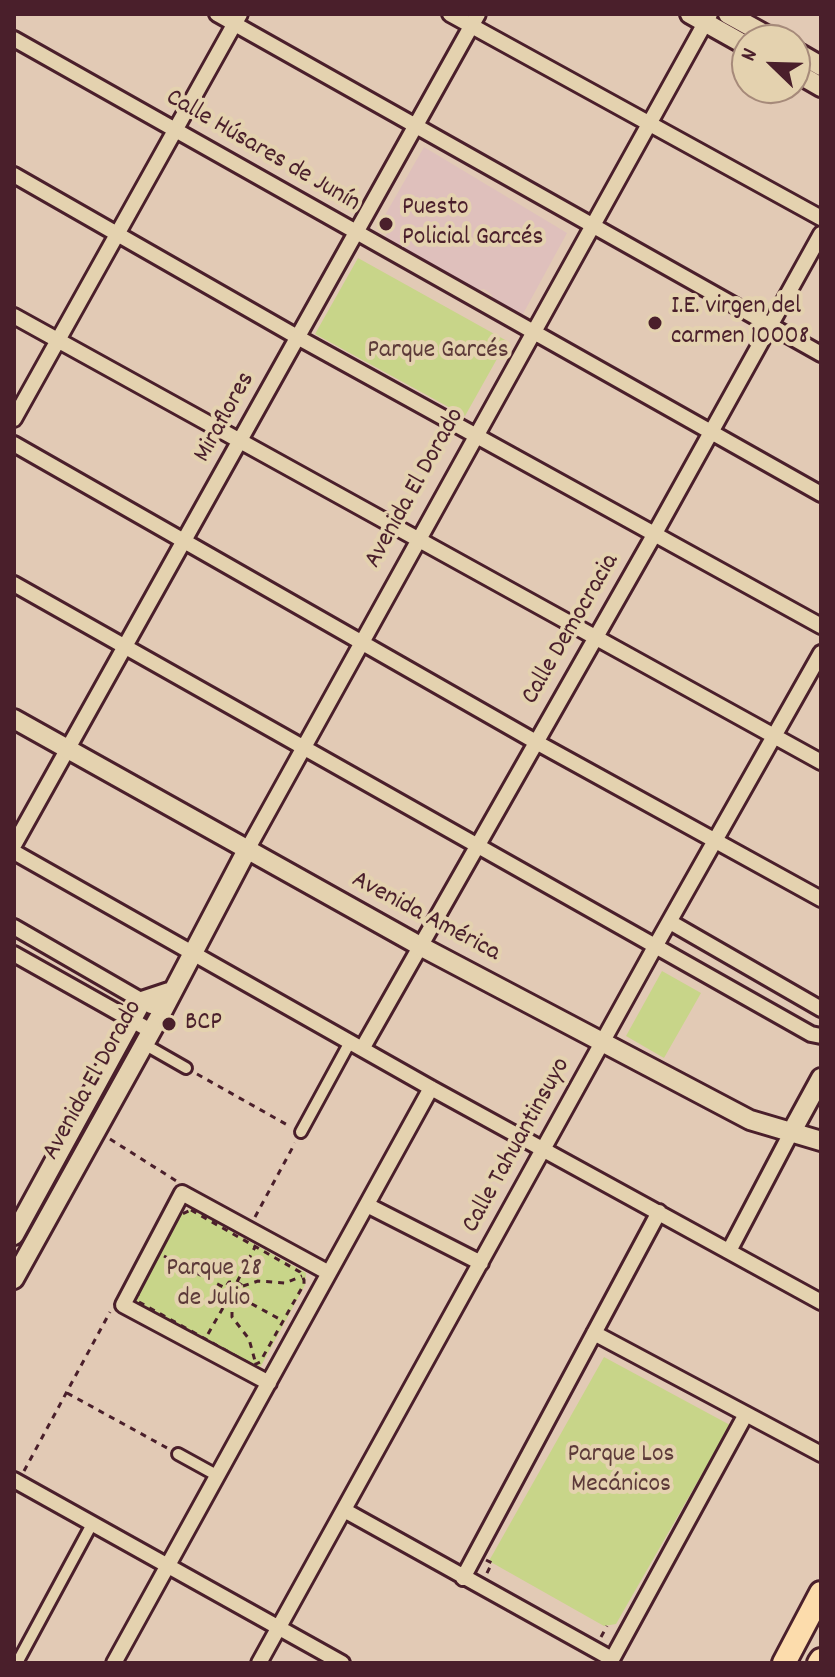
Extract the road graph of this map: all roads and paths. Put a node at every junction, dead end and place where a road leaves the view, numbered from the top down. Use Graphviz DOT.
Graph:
graph roads {
  1 [pos="217,14"];
  2 [pos="450,14"];
  3 [pos="728,14"];
  4 [pos="702,17"];
  5 [pos="237,19"];
  6 [pos="474,20"];
  7 [pos="746,24"];
  8 [pos="731,36"];
  9 [pos="14,39"];
  10 [pos="649,123"];
  11 [pos="416,125"];
  12 [pos="175,131"];
  13 [pos="14,175"];
  14 [pos="821,218"];
  15 [pos="592,226"];
  16 [pos="117,234"];
  17 [pos="357,234"];
  18 [pos="821,234"];
  19 [pos="14,316"];
  20 [pos="769,325"];
  21 [pos="532,332"];
  22 [pos="299,338"];
  23 [pos="58,340"];
  24 [pos="821,354"];
  25 [pos="14,419"];
  26 [pos="710,433"];
  27 [pos="474,435"];
  28 [pos="240,443"];
  29 [pos="14,444"];
  30 [pos="821,494"];
  31 [pos="654,535"];
  32 [pos="418,538"];
  33 [pos="184,543"];
  34 [pos="14,584"];
  35 [pos="821,626"];
  36 [pos="595,638"];
  37 [pos="361,643"];
  38 [pos="126,646"];
  39 [pos="821,653"];
  40 [pos="14,719"];
  41 [pos="774,736"];
  42 [pos="536,742"];
  43 [pos="304,747"];
  44 [pos="68,750"];
  45 [pos="821,762"];
  46 [pos="716,840"];
  47 [pos="14,845"];
  48 [pos="477,846"];
  49 [pos="247,850"];
  50 [pos="14,852"];
  51 [pos="821,899"];
  52 [pos="670,922"];
  53 [pos="14,927"];
  54 [pos="656,945"];
  55 [pos="420,946"];
  56 [pos="193,952"];
  57 [pos="14,954"];
  58 [pos="172,991"];
  59 [pos="142,1001"];
  60 [pos="821,1009"];
  61 [pos="162,1012"];
  62 [pos="131,1019"];
  63 [pos="821,1036"];
  64 [pos="147,1037"];
  65 [pos="603,1041"];
  66 [pos="356,1045"];
  67 [pos="186,1068"];
  68 [pos="431,1088"];
  69 [pos="818,1090"];
  70 [pos="96,1131"];
  71 [pos="301,1132"];
  72 [pos="791,1133"];
  73 [pos="821,1141"];
  74 [pos="544,1148"];
  75 [pos="182,1193"];
  76 [pos="367,1205"];
  77 [pos="659,1212"];
  78 [pos="14,1235"];
  79 [pos="255,1237"];
  80 [pos="729,1251"];
  81 [pos="158,1253"];
  82 [pos="481,1263"];
  83 [pos="329,1273"];
  84 [pos="302,1276"];
  85 [pos="14,1279"];
  86 [pos="237,1282"];
  87 [pos="243,1286"];
  88 [pos="225,1288"];
  89 [pos="241,1298"];
  90 [pos="230,1300"];
  91 [pos="821,1302"];
  92 [pos="123,1305"];
  93 [pos="283,1321"];
  94 [pos="594,1333"];
  95 [pos="205,1340"];
  96 [pos="256,1364"];
  97 [pos="269,1383"];
  98 [pos="67,1393"];
  99 [pos="746,1414"];
  100 [pos="178,1454"];
  101 [pos="821,1454"];
  102 [pos="218,1476"];
  103 [pos="16,1481"];
  104 [pos="344,1510"];
  105 [pos="92,1524"];
  106 [pos="168,1566"];
  107 [pos="463,1578"];
  108 [pos="821,1593"];
  109 [pos="278,1628"];
  110 [pos="611,1661"];
  111 [pos="17,1663"];
  112 [pos="114,1663"];
  113 [pos="259,1663"];
  114 [pos="342,1663"];
  115 [pos="784,1663"];
  1 -- 5 [label="street"];
  2 -- 6 [label="street"];
  3 -- 7 [label="street"];
  4 -- 8 [label="street"];
  4 -- 10 [label="street, Avenida El Dorado"];
  5 -- 11 [label="street"];
  5 -- 12 [label="street"];
  6 -- 10 [label="street"];
  6 -- 11 [label="street, Miraflores"];
  9 -- 12 [label="street, Calle Húsares de Junín"];
  10 -- 14 [label="street"];
  10 -- 15 [label="street, Avenida El Dorado"];
  11 -- 15 [label="street"];
  11 -- 17 [label="street, Miraflores"];
  12 -- 16 [label="street"];
  12 -- 17 [label="street, Calle Húsares de Junín"];
  13 -- 16 [label="street"];
  15 -- 20 [label="street"];
  15 -- 21 [label="street, Avenida El Dorado"];
  16 -- 22 [label="street"];
  16 -- 23 [label="street"];
  17 -- 21 [label="street, Calle Húsares de Junín"];
  17 -- 22 [label="street, Miraflores"];
  18 -- 20 [label="street, Calle Democracia"];
  19 -- 23 [label="street"];
  20 -- 24 [label="street"];
  20 -- 26 [label="street, Calle Democracia"];
  21 -- 26 [label="street, Calle Húsares de Junín"];
  21 -- 27 [label="street, Avenida El Dorado"];
  22 -- 27 [label="street"];
  22 -- 28 [label="street, Miraflores"];
  23 -- 25 [label="street"];
  23 -- 28 [label="street"];
  26 -- 30 [label="street, Calle Húsares de Junín"];
  26 -- 31 [label="street, Calle Democracia"];
  27 -- 31 [label="street"];
  27 -- 32 [label="street, Avenida El Dorado"];
  28 -- 32 [label="street"];
  28 -- 33 [label="street, Miraflores"];
  29 -- 33 [label="street"];
  31 -- 35 [label="street"];
  31 -- 36 [label="street, Calle Democracia"];
  32 -- 36 [label="street"];
  32 -- 37 [label="street, Avenida El Dorado"];
  33 -- 37 [label="street"];
  33 -- 38 [label="street, Miraflores"];
  34 -- 38 [label="street"];
  36 -- 41 [label="street"];
  36 -- 42 [label="street, Calle Democracia"];
  37 -- 42 [label="street"];
  37 -- 43 [label="street, Avenida El Dorado"];
  38 -- 43 [label="street"];
  38 -- 44 [label="street, Miraflores"];
  39 -- 41 [label="street, Calle Tahuantinsuyo"];
  40 -- 44 [label="street, Avenida América"];
  41 -- 45 [label="street"];
  41 -- 46 [label="street, Calle Tahuantinsuyo"];
  42 -- 46 [label="street"];
  42 -- 48 [label="street, Calle Democracia"];
  43 -- 48 [label="street"];
  43 -- 49 [label="street, Avenida El Dorado"];
  44 -- 47 [label="street, Miraflores"];
  44 -- 49 [label="street, Avenida América"];
  46 -- 51 [label="street"];
  46 -- 52 [label="street, Calle Tahuantinsuyo"];
  48 -- 54 [label="street"];
  48 -- 55 [label="street, Calle Democracia"];
  49 -- 55 [label="street, Avenida América"];
  49 -- 56 [label="street, Avenida El Dorado"];
  50 -- 56 [label="street"];
  52 -- 54 [label="street, Calle Tahuantinsuyo"];
  52 -- 60 [label="street"];
  53 -- 59 [label="street"];
  54 -- 63 [label="street"];
  54 -- 65 [label="street, Calle Tahuantinsuyo"];
  55 -- 65 [label="street, Avenida América"];
  55 -- 66 [label="street, Calle Democracia"];
  56 -- 58 [label="street, Avenida El Dorado"];
  56 -- 66 [label="street"];
  57 -- 62 [label="street"];
  58 -- 59 [label="street, Avenida El Dorado"];
  58 -- 61 [label="street, Avenida El Dorado"];
  59 -- 61 [label="street"];
  59 -- 62 [label="street, Avenida El Dorado"];
  61 -- 64 [label="street, Avenida El Dorado"];
  62 -- 64 [label="street"];
  62 -- 78 [label="street, Avenida El Dorado"];
  64 -- 67 [label="street"];
  64 -- 70 [label="street, Avenida El Dorado"];
  65 -- 72 [label="street, Avenida América"];
  65 -- 74 [label="street, Calle Tahuantinsuyo"];
  66 -- 68 [label="street"];
  66 -- 71 [label="street"];
  67 -- 71 [label="path"];
  68 -- 74 [label="street"];
  68 -- 76 [label="street"];
  69 -- 72 [label="street"];
  70 -- 75 [label="path"];
  70 -- 85 [label="street, Avenida El Dorado"];
  71 -- 79 [label="path"];
  72 -- 73 [label="street, Avenida América"];
  72 -- 80 [label="street"];
  74 -- 77 [label="street"];
  74 -- 82 [label="street, Calle Tahuantinsuyo"];
  75 -- 79 [label="street"];
  75 -- 92 [label="street"];
  76 -- 82 [label="street"];
  76 -- 83 [label="street"];
  77 -- 80 [label="street"];
  77 -- 94 [label="street"];
  79 -- 81 [label="path"];
  79 -- 83 [label="street"];
  79 -- 84 [label="path"];
  79 -- 86 [label="path"];
  80 -- 91 [label="street"];
  81 -- 88 [label="path"];
  81 -- 95 [label="path"];
  82 -- 104 [label="street, Calle Tahuantinsuyo"];
  83 -- 97 [label="street"];
  84 -- 87 [label="path"];
  84 -- 93 [label="path"];
  86 -- 87 [label="path"];
  86 -- 88 [label="path"];
  87 -- 89 [label="path"];
  88 -- 90 [label="path"];
  89 -- 90 [label="path"];
  89 -- 93 [label="path"];
  90 -- 95 [label="path"];
  90 -- 96 [label="path"];
  92 -- 97 [label="street"];
  92 -- 98 [label="path"];
  93 -- 96 [label="path"];
  94 -- 99 [label="street"];
  94 -- 107 [label="street"];
  95 -- 96 [label="path"];
  97 -- 102 [label="street"];
  98 -- 100 [label="path"];
  98 -- 103 [label="path"];
  99 -- 101 [label="street"];
  99 -- 110 [label="street"];
  100 -- 102 [label="street"];
  102 -- 106 [label="street"];
  103 -- 105 [label="street"];
  104 -- 107 [label="street"];
  104 -- 109 [label="street, Calle Tahuantinsuyo"];
  105 -- 106 [label="street"];
  105 -- 111 [label="street"];
  106 -- 109 [label="street"];
  106 -- 112 [label="street"];
  107 -- 110 [label="street"];
  108 -- 115 [label="main road"];
  109 -- 113 [label="street, Calle Tahuantinsuyo"];
  109 -- 114 [label="street"];
}
